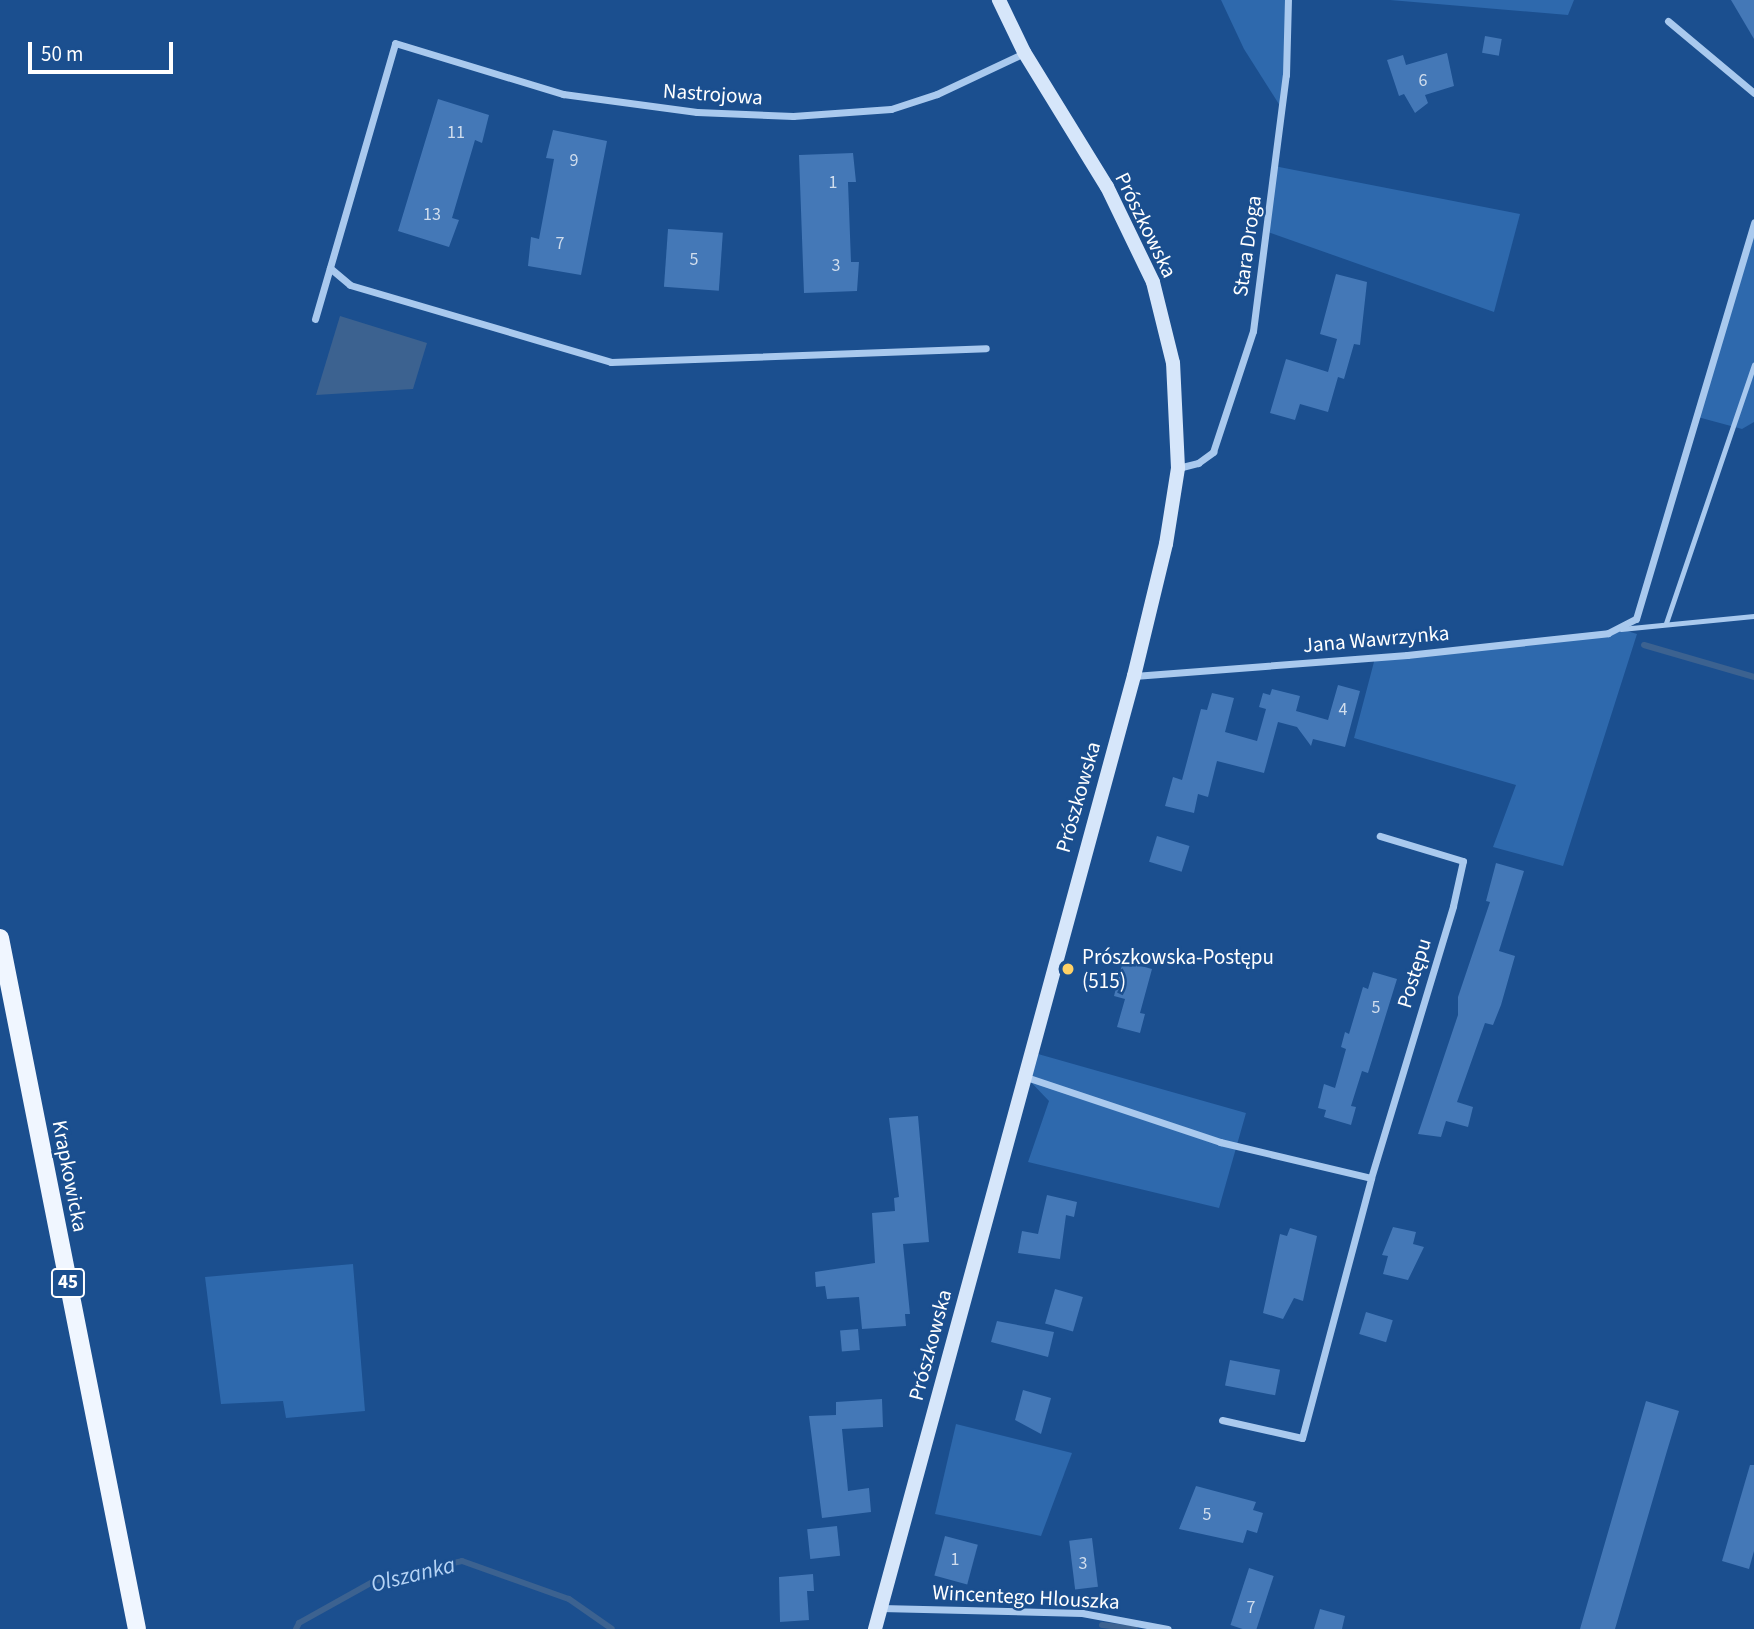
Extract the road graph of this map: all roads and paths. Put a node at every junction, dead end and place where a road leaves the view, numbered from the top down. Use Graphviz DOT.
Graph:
graph roads {
  1 [pos="999,0"];
  2 [pos="1288,0"];
  3 [pos="1668,22"];
  4 [pos="1024,52"];
  5 [pos="1754,93"];
  6 [pos="1754,222"];
  7 [pos="330,268"];
  8 [pos="315,319"];
  9 [pos="986,348"];
  10 [pos="1754,365"];
  11 [pos="1178,468"];
  12 [pos="1754,616"];
  13 [pos="1666,623"];
  14 [pos="1621,629"];
  15 [pos="1133,676"];
  16 [pos="1380,836"];
  17 [pos="0,937"];
  18 [pos="1025,1076"];
  19 [pos="1371,1178"];
  20 [pos="1222,1420"];
  21 [pos="880,1608"];
  22 [pos="137,1629"];
  23 [pos="875,1629"];
  24 [pos="1168,1629"];
  1 -- 4 [label="main road, Prószkowska"];
  2 -- 11 [label="street, Stara Droga"];
  3 -- 5 [label="street"];
  4 -- 7 [label="street, Nastrojowa"];
  4 -- 11 [label="main road, Prószkowska"];
  6 -- 14 [label="street"];
  7 -- 8 [label="street"];
  7 -- 9 [label="street"];
  10 -- 13 [label="lane"];
  11 -- 15 [label="main road, Prószkowska"];
  12 -- 13 [label="lane"];
  13 -- 14 [label="lane"];
  14 -- 15 [label="street, Jana Wawrzynka"];
  15 -- 18 [label="main road, Prószkowska"];
  16 -- 19 [label="street, Postępu"];
  17 -- 22 [label="main road, Krapkowicka / 45"];
  18 -- 19 [label="street"];
  18 -- 21 [label="main road, Prószkowska"];
  19 -- 20 [label="street, Postępu"];
  21 -- 23 [label="main road, Prószkowska"];
  21 -- 24 [label="street, Wincentego Hlouszka"];
}
